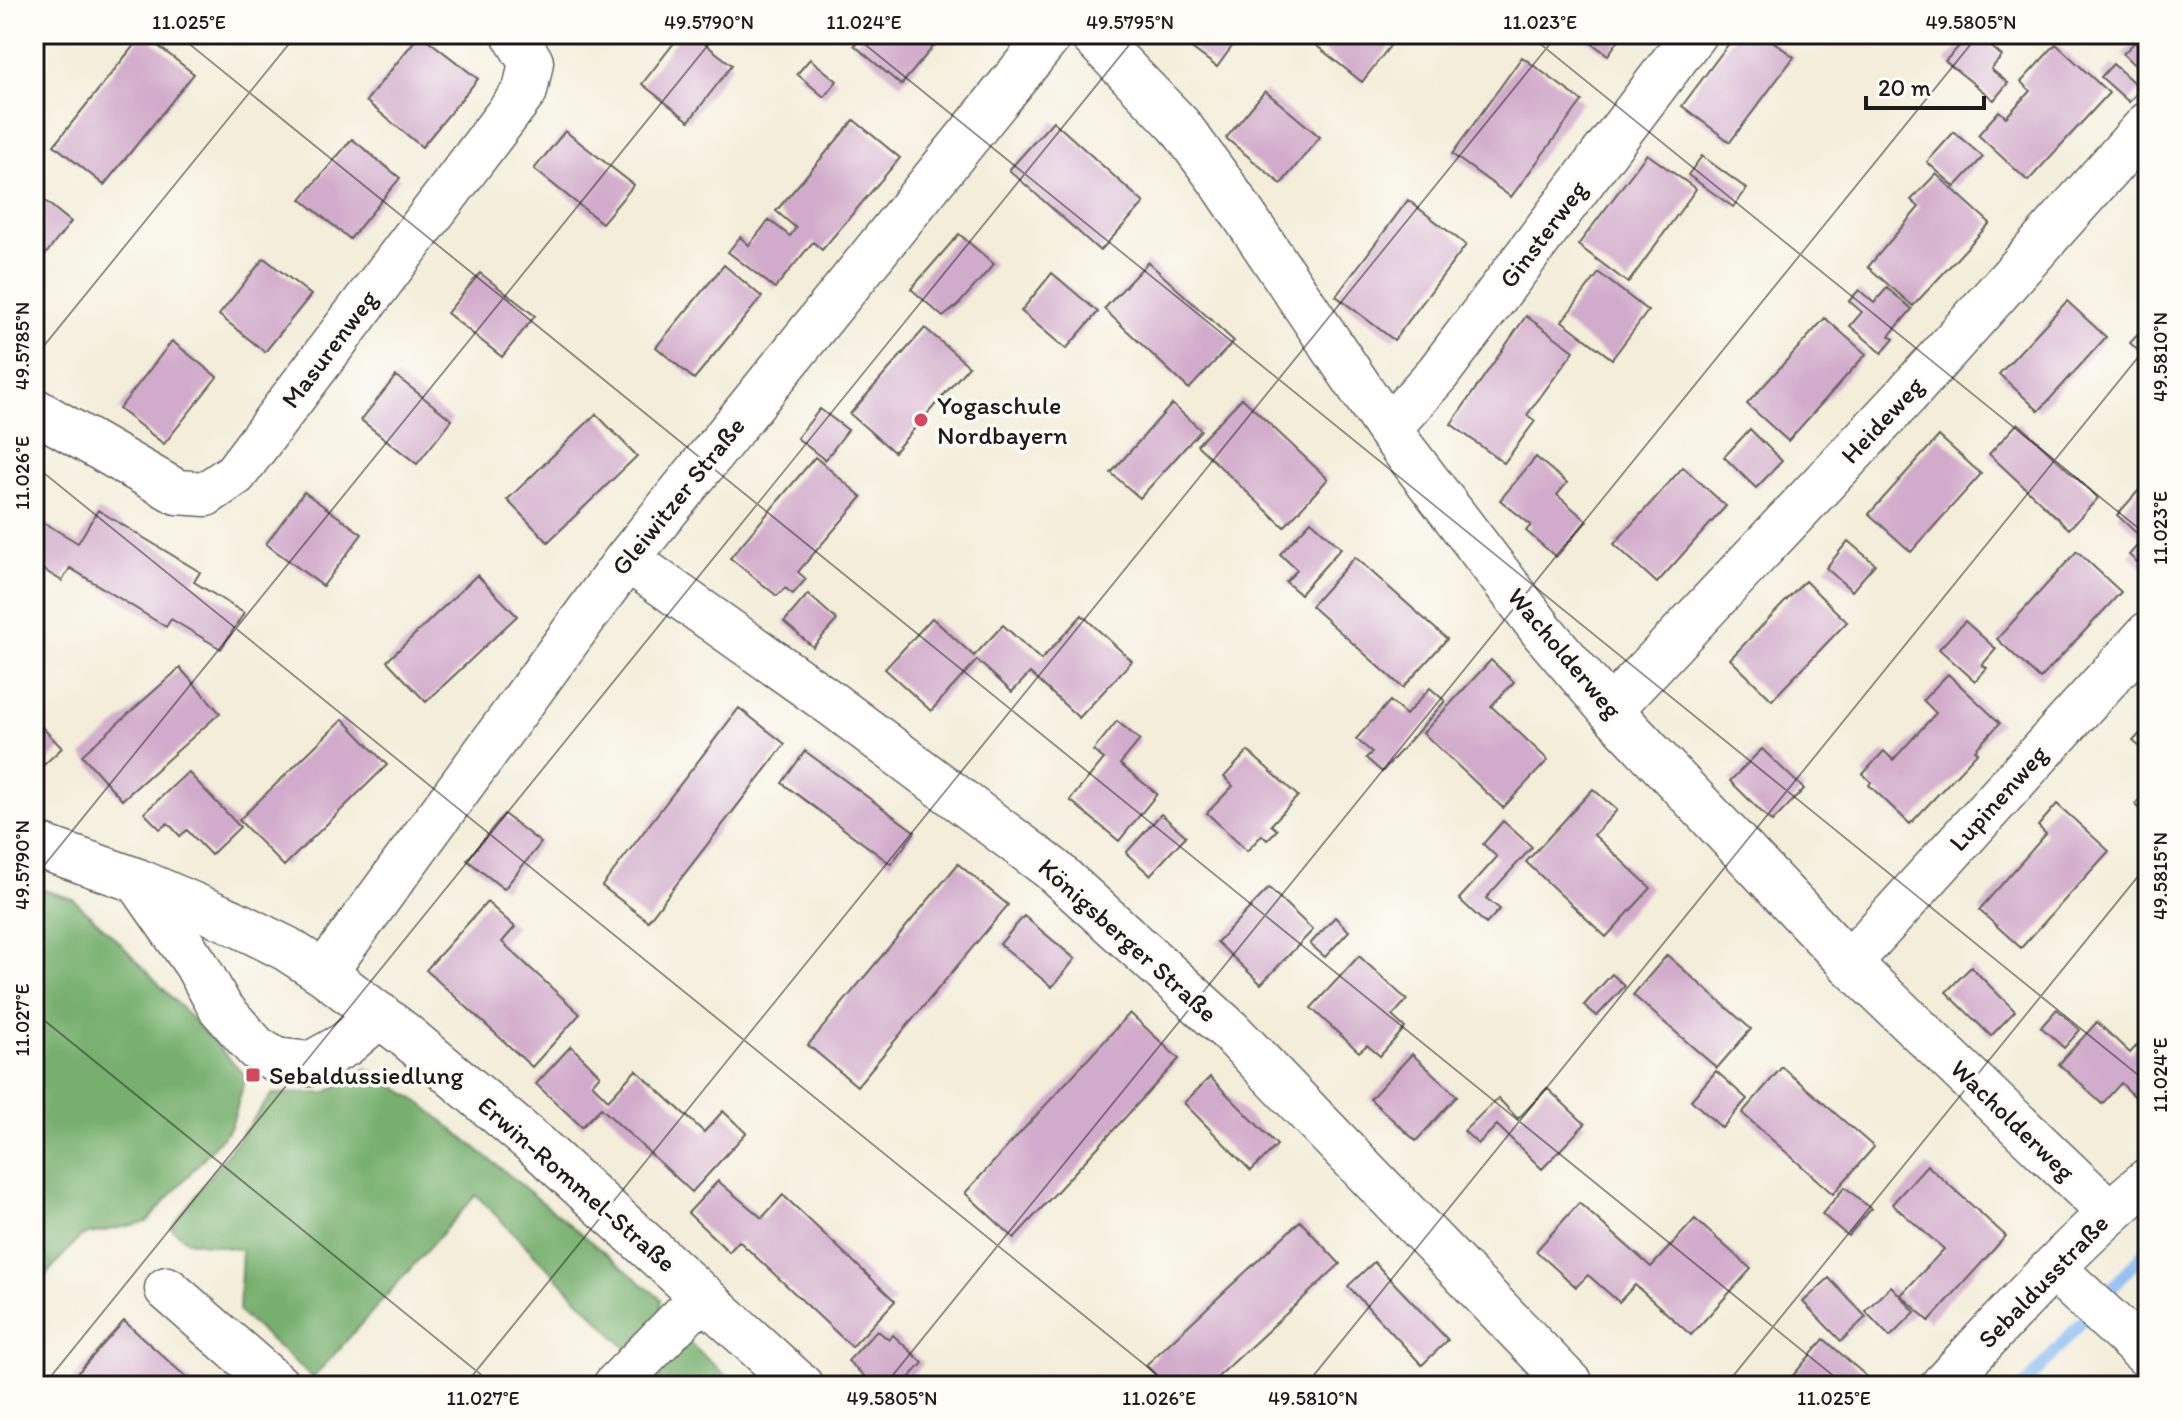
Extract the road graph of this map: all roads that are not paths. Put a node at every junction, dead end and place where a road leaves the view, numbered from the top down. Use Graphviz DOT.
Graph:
graph roads {
  1 [pos="514,34"];
  2 [pos="1051,34"];
  3 [pos="1091,34"];
  4 [pos="1694,34"];
  5 [pos="2148,124"];
  6 [pos="34,410"];
  7 [pos="1388,429"];
  8 [pos="627,559"];
  9 [pos="2148,634"];
  10 [pos="1610,710"];
  11 [pos="34,844"];
  12 [pos="138,881"];
  13 [pos="1849,963"];
  14 [pos="324,973"];
  15 [pos="380,1015"];
  16 [pos="2148,1180"];
  17 [pos="2109,1212"];
  18 [pos="2063,1277"];
  19 [pos="167,1289"];
  20 [pos="703,1296"];
  21 [pos="2134,1343"];
  22 [pos="278,1386"];
  23 [pos="615,1386"];
  24 [pos="801,1386"];
  25 [pos="1572,1386"];
  26 [pos="1942,1386"];
  1 -- 6 [label="street, Masurenweg"];
  2 -- 8 [label="street, Gleiwitzer Straße"];
  3 -- 7 [label="street, Wacholderweg"];
  4 -- 7 [label="street, Ginsterweg"];
  5 -- 10 [label="street, Heideweg"];
  7 -- 10 [label="street, Wacholderweg"];
  8 -- 14 [label="street, Gleiwitzer Straße"];
  8 -- 25 [label="street, Königsberger Straße"];
  9 -- 13 [label="street, Lupinenweg"];
  10 -- 13 [label="street, Wacholderweg"];
  11 -- 12 [label="street, Erwin-Rommel-Straße"];
  12 -- 14 [label="street, Erwin-Rommel-Straße"];
  12 -- 15 [label="street"];
  13 -- 17 [label="street, Wacholderweg"];
  14 -- 15 [label="street, Erwin-Rommel-Straße"];
  15 -- 20 [label="street, Erwin-Rommel-Straße"];
  16 -- 17 [label="street, Sebaldusstraße"];
  17 -- 18 [label="street, Sebaldusstraße"];
  18 -- 21 [label="street"];
  18 -- 26 [label="street, Sebaldusstraße"];
  19 -- 22 [label="street"];
  20 -- 23 [label="street"];
  20 -- 24 [label="street, Erwin-Rommel-Straße"];
}
